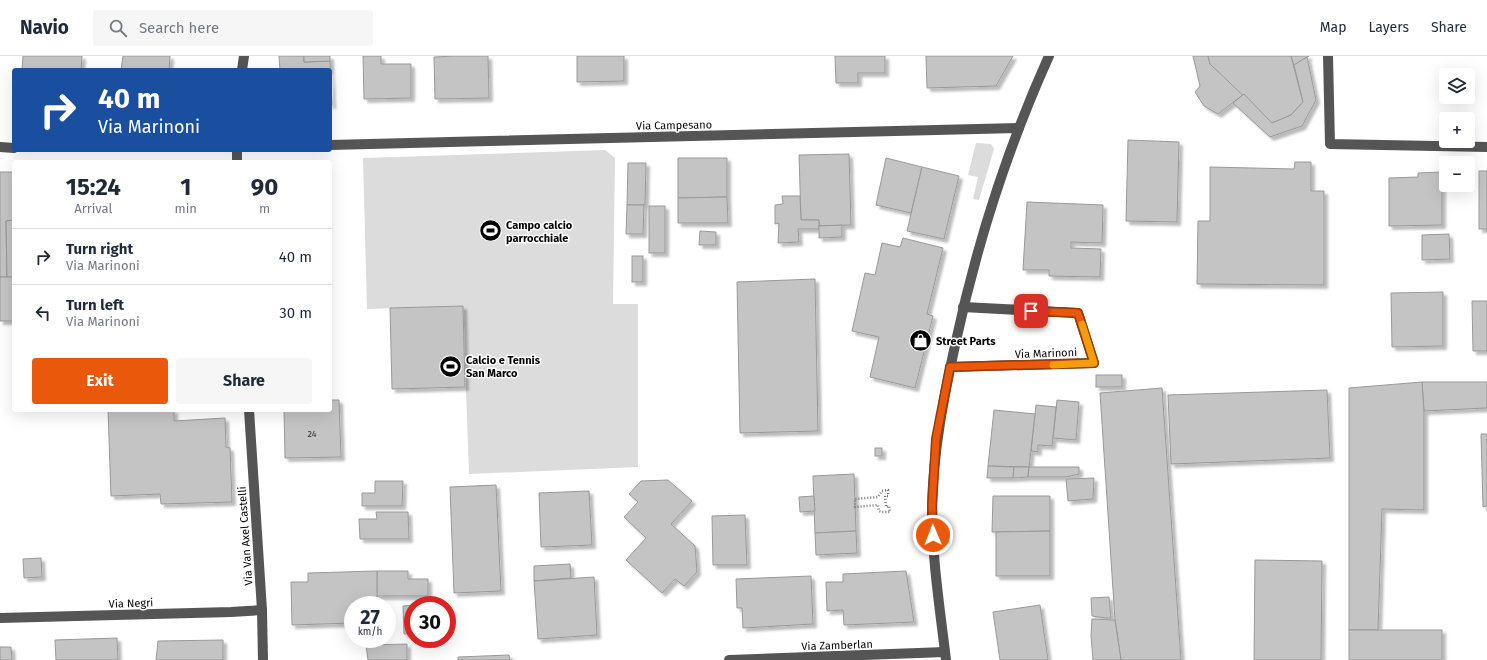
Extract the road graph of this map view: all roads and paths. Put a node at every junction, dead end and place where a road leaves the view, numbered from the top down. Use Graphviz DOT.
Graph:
graph roads {
  1 [pos="244,56"];
  2 [pos="1049,56"];
  3 [pos="1328,56"];
  4 [pos="242,68"];
  5 [pos="1019,128"];
  6 [pos="332,145"];
  7 [pos="0,147"];
  8 [pos="1487,147"];
  9 [pos="12,148"];
  10 [pos="963,307"];
  11 [pos="950,367"];
  12 [pos="249,412"];
  13 [pos="888,490"];
  14 [pos="262,610"];
  15 [pos="0,618"];
  16 [pos="945,656"];
  17 [pos="263,660"];
  18 [pos="729,660"];
  1 -- 4 [label="street"];
  2 -- 5 [label="street"];
  3 -- 8 [label="street"];
  5 -- 6 [label="street, Via Campesano"];
  5 -- 10 [label="street"];
  7 -- 9 [label="street"];
  10 -- 11 [label="street"];
  10 -- 11 [label="street, Via Marinoni"];
  11 -- 16 [label="street"];
  12 -- 14 [label="street, Via Van Axel Castelli"];
  13 -- 13 [label="path"];
  14 -- 15 [label="street, Via Negri"];
  14 -- 17 [label="street, Via Van Axel Castelli"];
  16 -- 18 [label="street, Via Zamberlan"];
}
